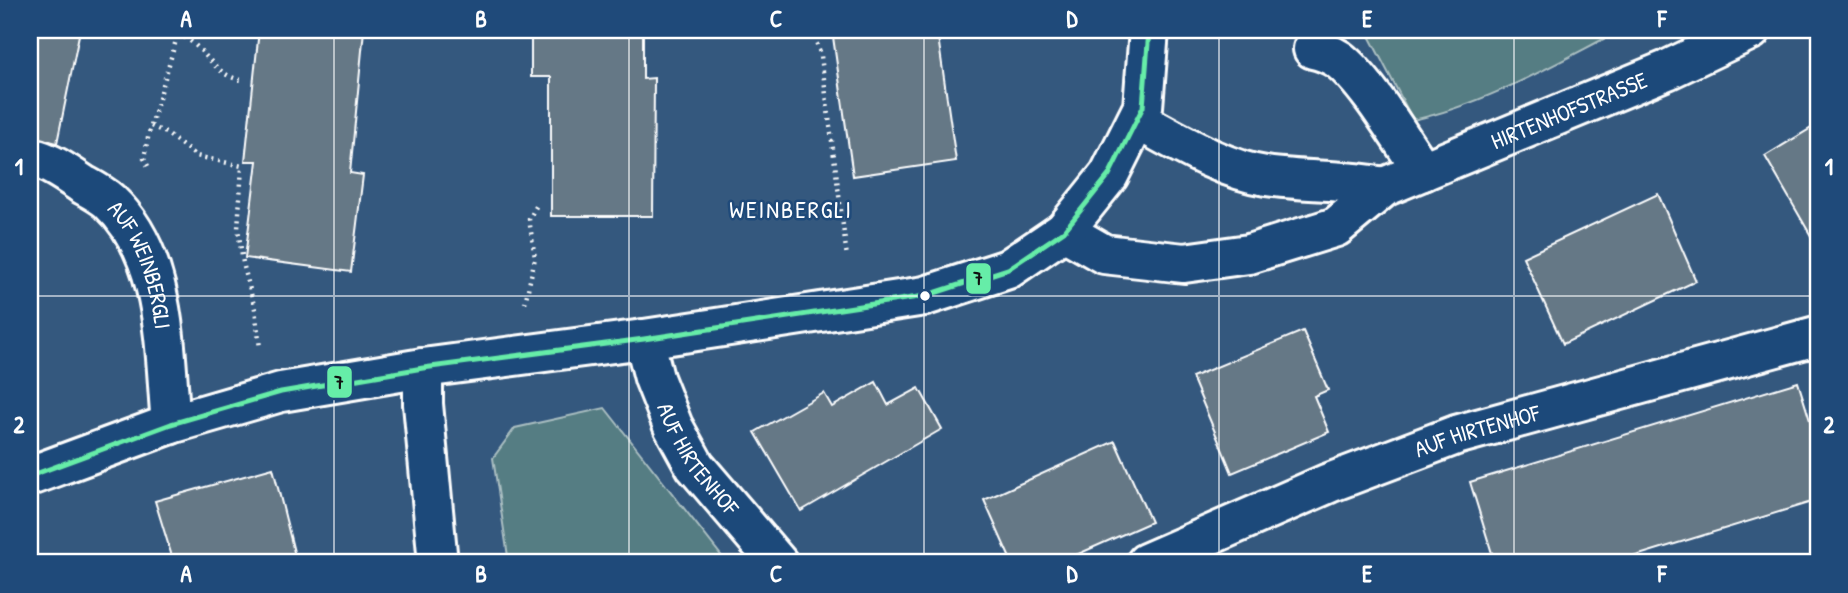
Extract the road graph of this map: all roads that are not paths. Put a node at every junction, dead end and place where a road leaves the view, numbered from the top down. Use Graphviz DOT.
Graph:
graph roads {
  1 [pos="1149,30"];
  2 [pos="1751,30"];
  3 [pos="1313,49"];
  4 [pos="1137,120"];
  5 [pos="30,157"];
  6 [pos="1423,171"];
  7 [pos="1384,187"];
  8 [pos="1064,231"];
  9 [pos="645,339"];
  10 [pos="1818,341"];
  11 [pos="423,368"];
  12 [pos="171,424"];
  13 [pos="30,476"];
  14 [pos="438,563"];
  15 [pos="778,563"];
  16 [pos="1146,563"];
  1 -- 4 [label="street"];
  2 -- 6 [label="street, HIRTENHOFSTRASSE"];
  3 -- 6 [label="street"];
  4 -- 7 [label="street"];
  4 -- 8 [label="street"];
  5 -- 12 [label="street, AUF WEINBERGLI"];
  6 -- 7 [label="street, HIRTENHOFSTRASSE"];
  7 -- 8 [label="street, HIRTENHOFSTRASSE"];
  8 -- 9 [label="street"];
  9 -- 11 [label="street"];
  9 -- 15 [label="street, AUF HIRTENHOF"];
  10 -- 16 [label="street, AUF HIRTENHOF"];
  11 -- 12 [label="street"];
  11 -- 14 [label="street"];
  12 -- 13 [label="street"];
}
